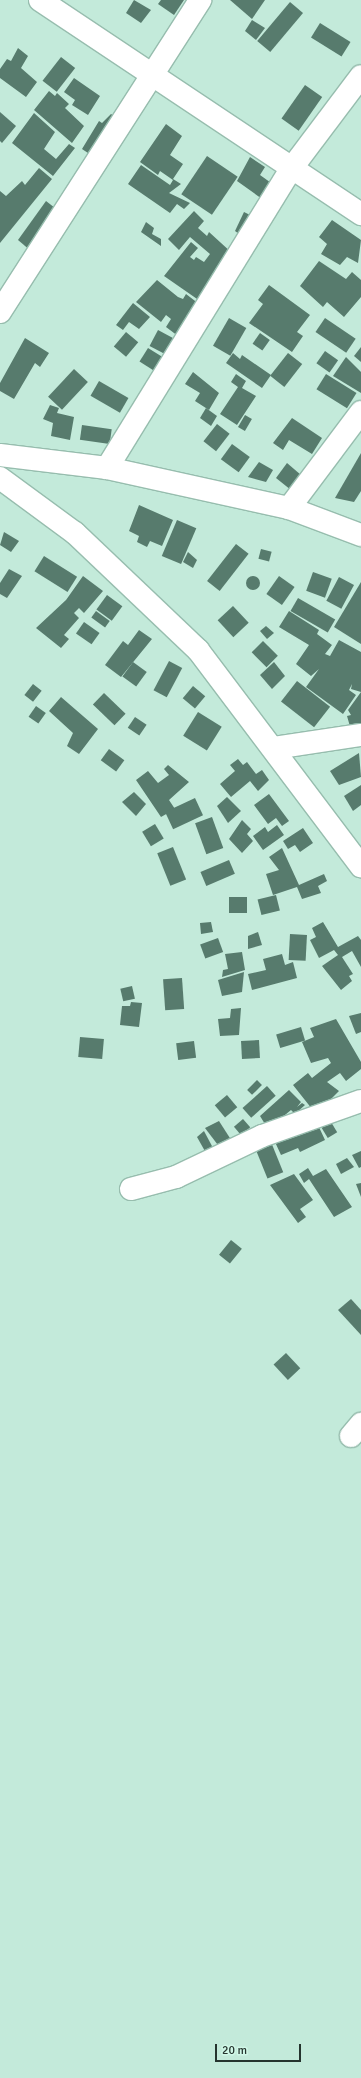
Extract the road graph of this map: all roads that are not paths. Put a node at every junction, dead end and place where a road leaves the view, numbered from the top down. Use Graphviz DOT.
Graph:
graph roads {
  1 [pos="40,0"];
  2 [pos="200,0"];
  3 [pos="151,76"];
  4 [pos="361,76"];
  5 [pos="292,169"];
  6 [pos="361,214"];
  7 [pos="0,312"];
  8 [pos="361,412"];
  9 [pos="0,455"];
  10 [pos="107,468"];
  11 [pos="0,478"];
  12 [pos="289,508"];
  13 [pos="361,535"];
  14 [pos="361,735"];
  15 [pos="274,748"];
  16 [pos="361,866"];
  17 [pos="361,1100"];
  18 [pos="130,1189"];
  1 -- 3 [label="street"];
  2 -- 3 [label="street"];
  3 -- 5 [label="street"];
  3 -- 7 [label="street"];
  4 -- 5 [label="street"];
  5 -- 6 [label="street"];
  5 -- 10 [label="street"];
  8 -- 12 [label="street"];
  9 -- 10 [label="street"];
  10 -- 12 [label="street"];
  11 -- 15 [label="street"];
  12 -- 13 [label="street"];
  14 -- 15 [label="street"];
  15 -- 16 [label="street"];
  17 -- 18 [label="street"];
}
